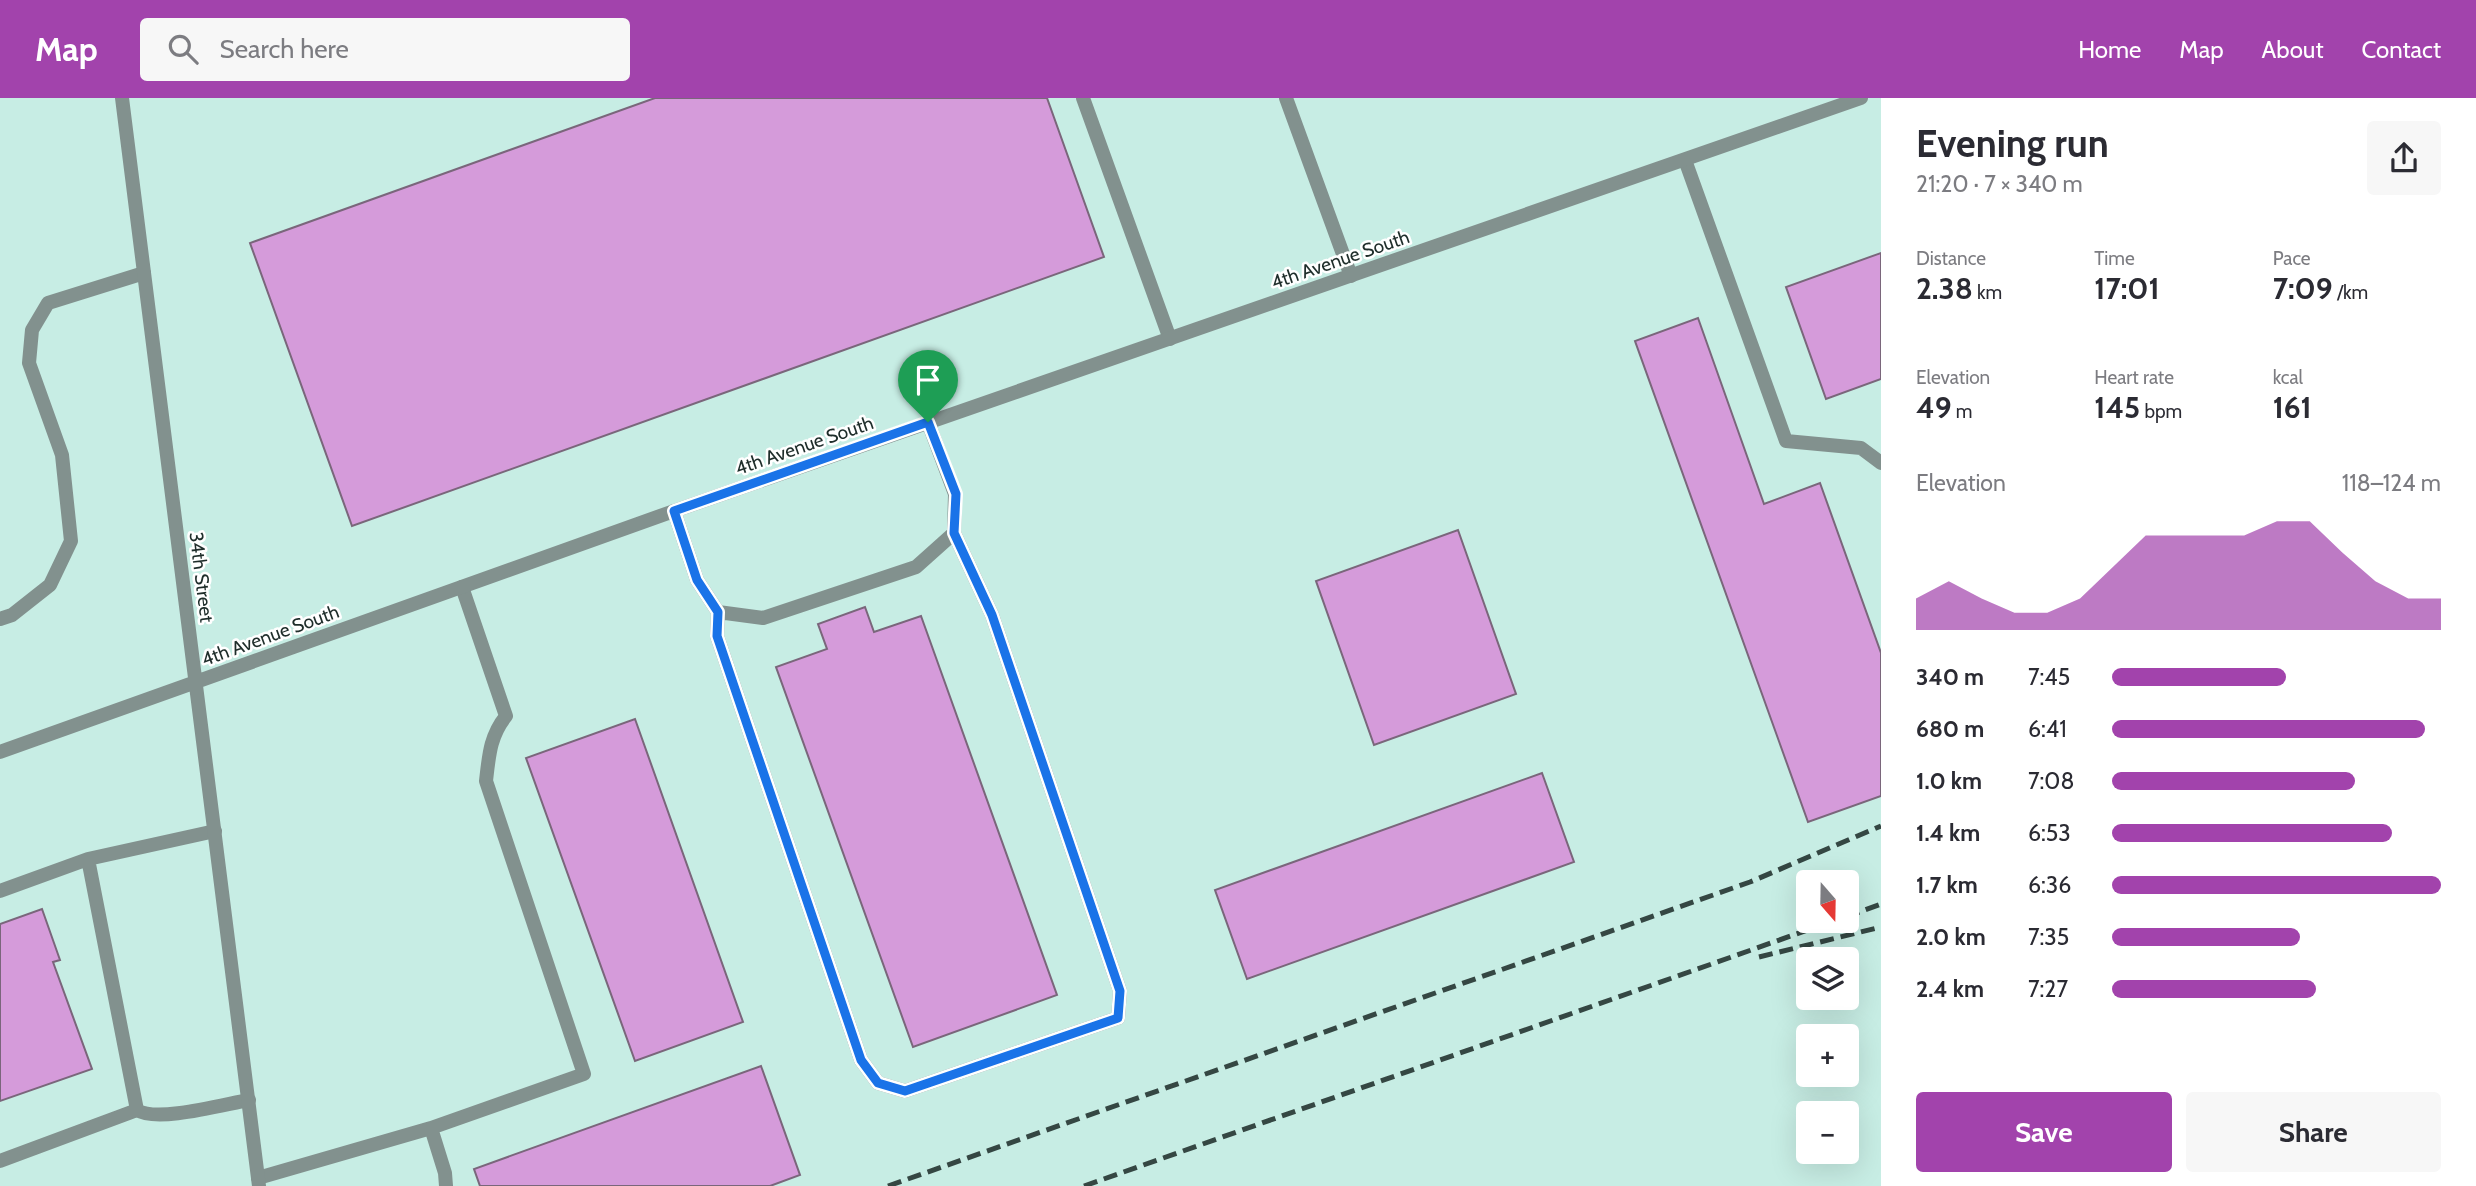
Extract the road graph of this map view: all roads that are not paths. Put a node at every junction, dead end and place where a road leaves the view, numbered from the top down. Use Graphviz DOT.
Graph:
graph roads {
  1 [pos="122,98"];
  2 [pos="1083,98"];
  3 [pos="1286,98"];
  4 [pos="1861,98"];
  5 [pos="1685,160"];
  6 [pos="144,273"];
  7 [pos="1351,276"];
  8 [pos="1170,338"];
  9 [pos="928,422"];
  10 [pos="1881,463"];
  11 [pos="674,511"];
  12 [pos="954,533"];
  13 [pos="462,587"];
  14 [pos="718,612"];
  15 [pos="0,620"];
  16 [pos="196,682"];
  17 [pos="0,752"];
  18 [pos="215,831"];
  19 [pos="88,859"];
  20 [pos="0,891"];
  21 [pos="249,1100"];
  22 [pos="137,1110"];
  23 [pos="431,1128"];
  24 [pos="0,1161"];
  25 [pos="259,1182"];
  26 [pos="446,1186"];
  1 -- 6 [label="street, 34th Street"];
  2 -- 8 [label="street"];
  3 -- 7 [label="street"];
  4 -- 5 [label="street, 4th Avenue South"];
  5 -- 7 [label="street, 4th Avenue South"];
  5 -- 10 [label="street"];
  6 -- 15 [label="street"];
  6 -- 16 [label="street, 34th Street"];
  7 -- 8 [label="street, 4th Avenue South"];
  8 -- 9 [label="street, 4th Avenue South"];
  9 -- 11 [label="street, 4th Avenue South"];
  9 -- 12 [label="street"];
  11 -- 13 [label="street, 4th Avenue South"];
  11 -- 14 [label="street"];
  12 -- 14 [label="street"];
  12 -- 14 [label="street"];
  13 -- 16 [label="street, 4th Avenue South"];
  13 -- 23 [label="street"];
  16 -- 17 [label="street, 4th Avenue South"];
  16 -- 18 [label="street, 34th Street"];
  18 -- 19 [label="street"];
  18 -- 21 [label="street, 34th Street"];
  19 -- 20 [label="street"];
  19 -- 22 [label="street"];
  21 -- 22 [label="street"];
  21 -- 25 [label="street, 34th Street"];
  22 -- 24 [label="street"];
  23 -- 25 [label="street"];
  23 -- 26 [label="street"];
}
